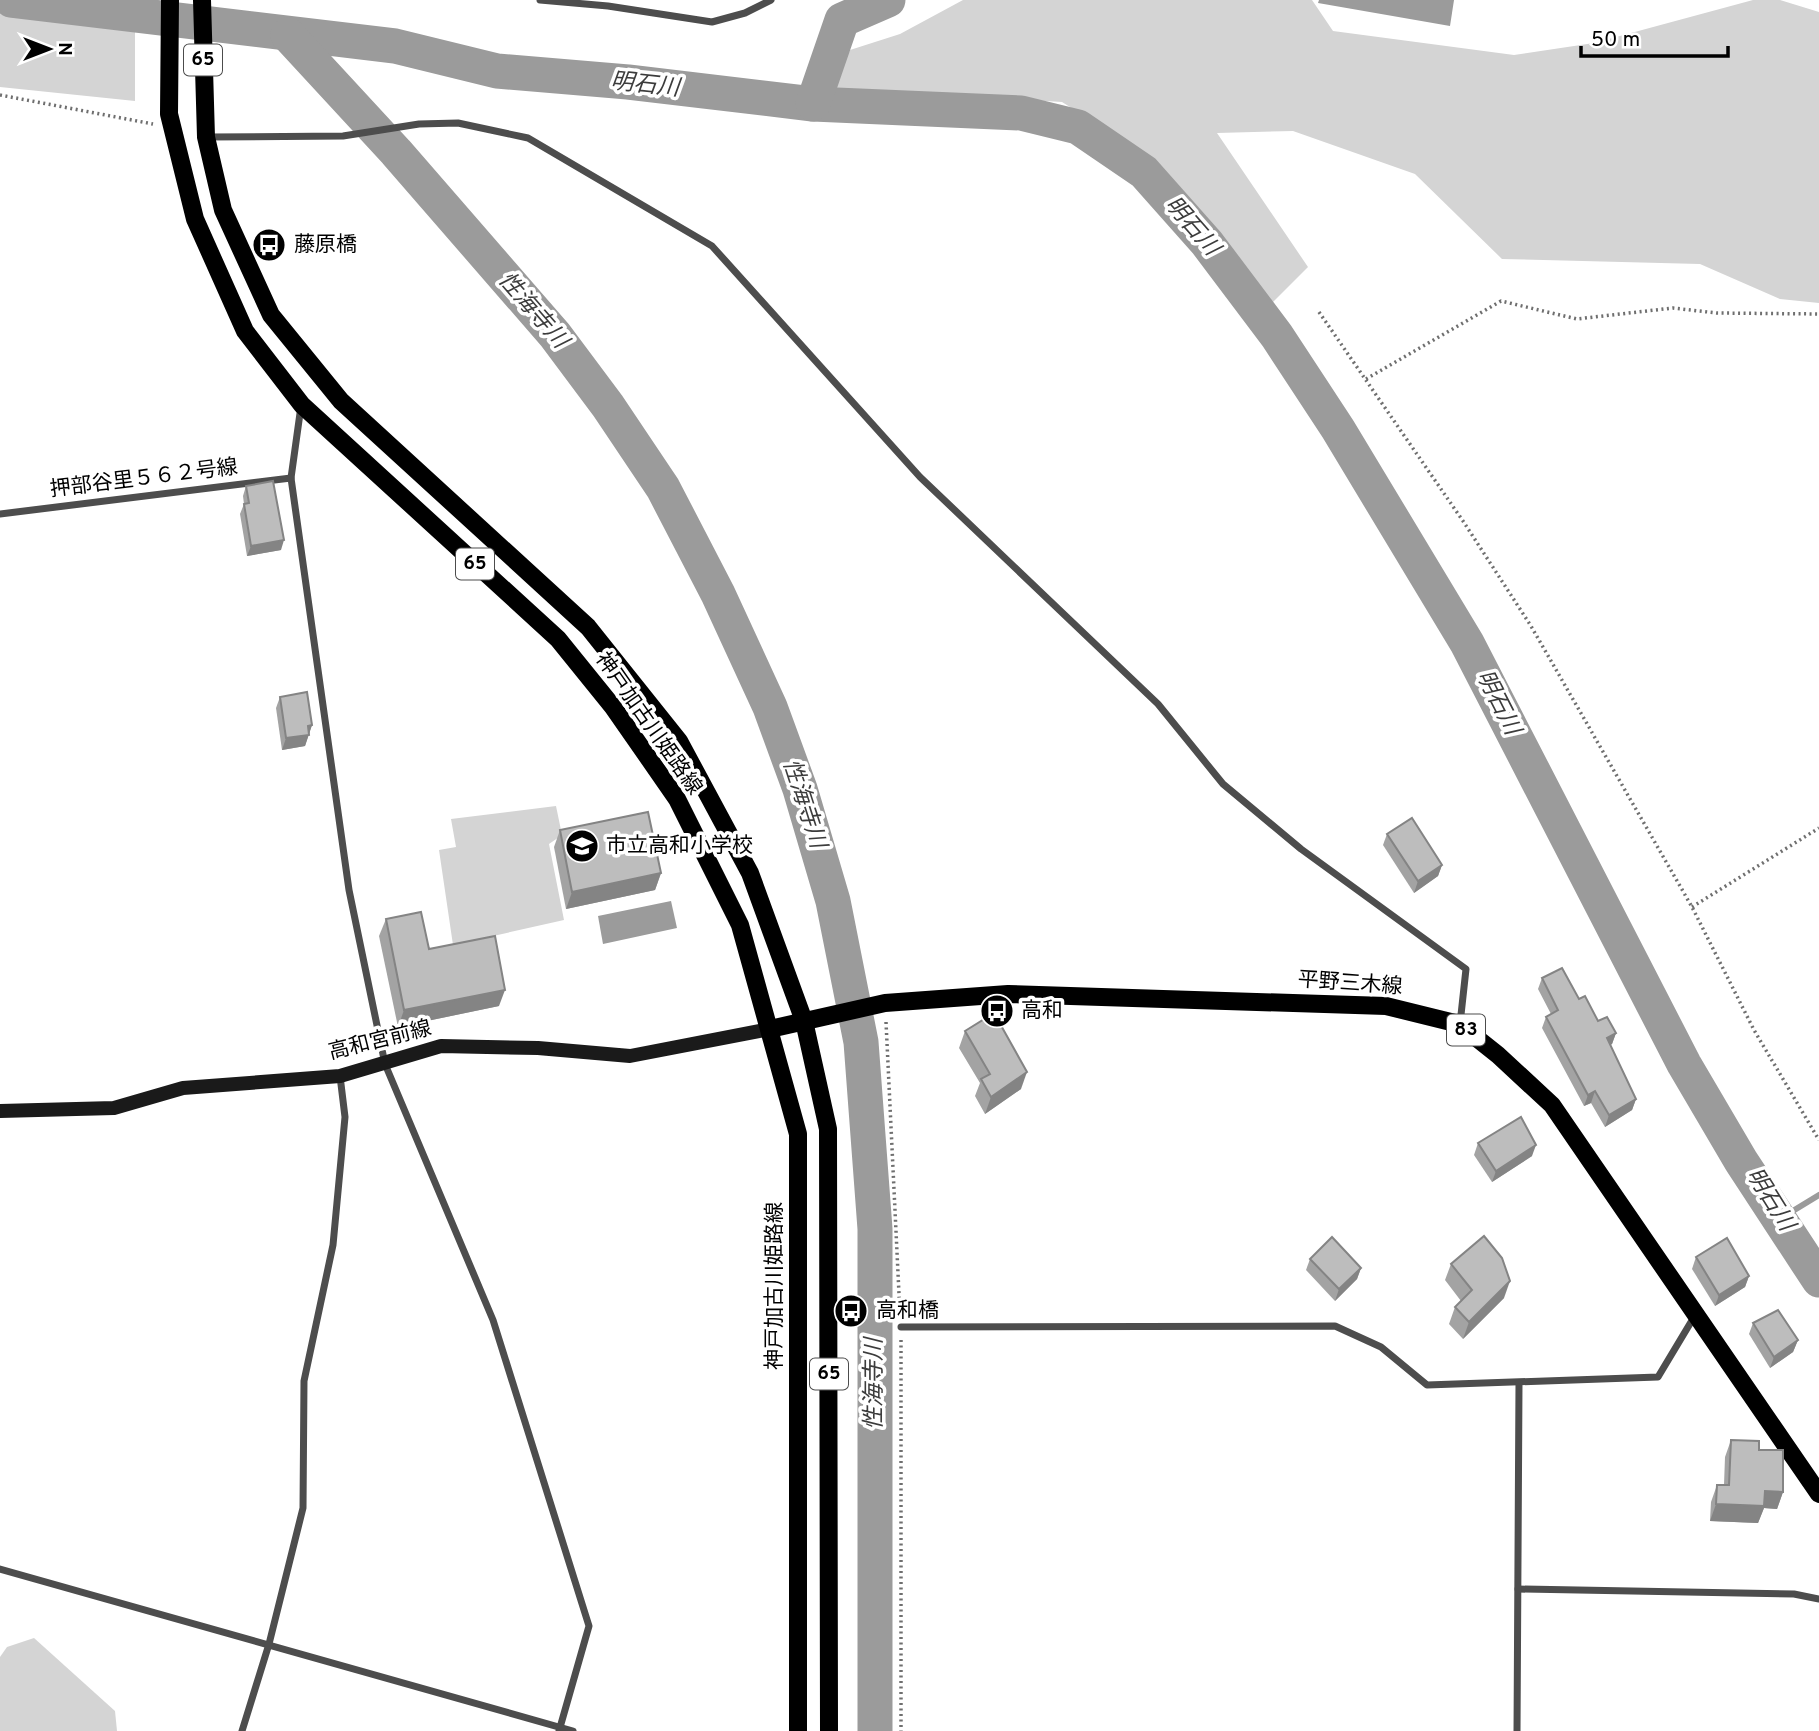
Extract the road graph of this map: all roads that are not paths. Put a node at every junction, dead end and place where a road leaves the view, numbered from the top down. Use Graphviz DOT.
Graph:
graph roads {
  1 [pos="170,0"];
  2 [pos="202,0"];
  3 [pos="540,0"];
  4 [pos="771,0"];
  5 [pos="206,128"];
  6 [pos="302,405"];
  7 [pos="291,478"];
  8 [pos="0,514"];
  9 [pos="804,1021"];
  10 [pos="1460,1024"];
  11 [pos="770,1030"];
  12 [pos="385,1064"];
  13 [pos="340,1076"];
  14 [pos="0,1111"];
  15 [pos="1696,1314"];
  16 [pos="901,1327"];
  17 [pos="1519,1383"];
  18 [pos="1819,1494"];
  19 [pos="0,1569"];
  20 [pos="1518,1589"];
  21 [pos="1819,1599"];
  22 [pos="269,1644"];
  23 [pos="559,1729"];
  24 [pos="242,1731"];
  25 [pos="573,1731"];
  26 [pos="798,1731"];
  27 [pos="829,1731"];
  28 [pos="1517,1731"];
  1 -- 6 [label="main road, 神戸加古川姫路線 / 65"];
  2 -- 5 [label="main road, 神戸加古川姫路線 / 65"];
  3 -- 4 [label="street"];
  5 -- 9 [label="main road, 神戸加古川姫路線 / 65"];
  5 -- 10 [label="street"];
  6 -- 7 [label="street"];
  6 -- 11 [label="main road, 神戸加古川姫路線 / 65"];
  7 -- 8 [label="street, 押部谷里５６２号線"];
  7 -- 12 [label="street"];
  9 -- 10 [label="main road, 平野三木線 / 83"];
  9 -- 11 [label="main road, 平野三木線 / 83"];
  9 -- 27 [label="main road, 神戸加古川姫路線 / 65"];
  10 -- 15 [label="main road, 平野三木線 / 83"];
  11 -- 12 [label="street, 高和宮前線"];
  11 -- 26 [label="main road, 神戸加古川姫路線 / 65"];
  12 -- 13 [label="street, 高和宮前線"];
  12 -- 23 [label="street"];
  13 -- 14 [label="street, 高和宮前線"];
  13 -- 22 [label="street"];
  15 -- 17 [label="street"];
  15 -- 18 [label="main road, 平野三木線 / 83"];
  16 -- 17 [label="street"];
  17 -- 20 [label="street"];
  19 -- 22 [label="street"];
  20 -- 21 [label="street"];
  20 -- 28 [label="street"];
  22 -- 23 [label="street"];
  22 -- 24 [label="street"];
  23 -- 25 [label="street"];
}
